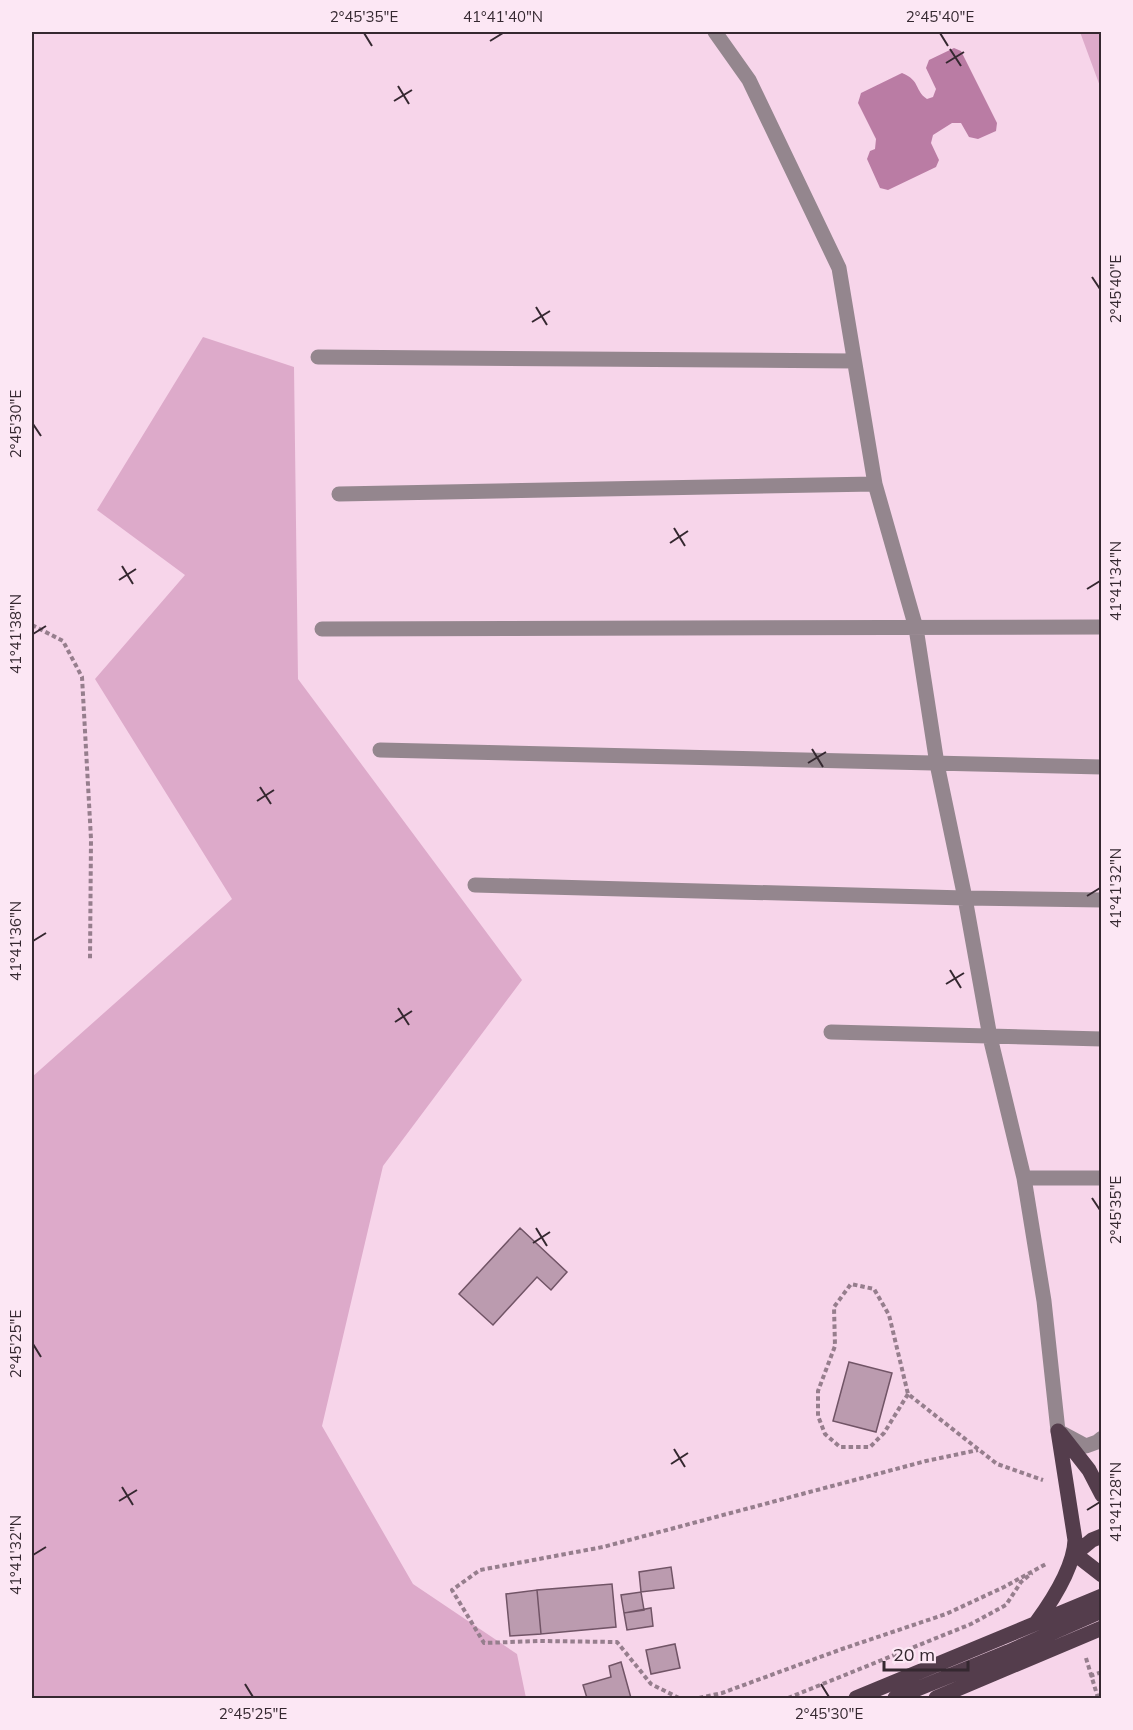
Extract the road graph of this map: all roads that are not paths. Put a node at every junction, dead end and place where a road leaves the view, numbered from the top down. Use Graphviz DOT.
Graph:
graph roads {
  1 [pos="715,32"];
  2 [pos="318,357"];
  3 [pos="854,361"];
  4 [pos="875,484"];
  5 [pos="339,494"];
  6 [pos="1101,627"];
  7 [pos="916,628"];
  8 [pos="322,629"];
  9 [pos="380,750"];
  10 [pos="937,765"];
  11 [pos="1101,767"];
  12 [pos="475,885"];
  13 [pos="966,898"];
  14 [pos="1101,900"];
  15 [pos="831,1032"];
  16 [pos="990,1037"];
  17 [pos="1101,1039"];
  18 [pos="1024,1178"];
  19 [pos="1101,1179"];
  20 [pos="1058,1431"];
  21 [pos="1101,1438"];
  22 [pos="1101,1495"];
  23 [pos="1101,1536"];
  24 [pos="1075,1547"];
  25 [pos="1101,1575"];
  26 [pos="1101,1596"];
  27 [pos="1101,1611"];
  28 [pos="1101,1628"];
  29 [pos="1010,1636"];
  30 [pos="856,1698"];
  31 [pos="895,1698"];
  32 [pos="936,1698"];
  1 -- 3 [label="lane"];
  2 -- 3 [label="lane"];
  3 -- 4 [label="lane"];
  4 -- 5 [label="lane"];
  4 -- 7 [label="lane"];
  6 -- 7 [label="lane"];
  7 -- 8 [label="lane"];
  7 -- 10 [label="lane"];
  9 -- 10 [label="lane"];
  10 -- 11 [label="lane"];
  10 -- 13 [label="lane"];
  12 -- 13 [label="lane"];
  13 -- 14 [label="lane"];
  13 -- 16 [label="lane"];
  15 -- 16 [label="lane"];
  16 -- 17 [label="lane"];
  16 -- 18 [label="lane"];
  18 -- 19 [label="lane"];
  18 -- 20 [label="lane"];
  20 -- 21 [label="lane"];
  20 -- 22 [label="main road"];
  20 -- 24 [label="main road"];
  23 -- 24 [label="main road"];
  24 -- 25 [label="main road"];
  24 -- 29 [label="main road"];
  26 -- 29 [label="main road"];
  27 -- 31 [label="main road"];
  28 -- 32 [label="main road"];
  29 -- 30 [label="main road"];
}
